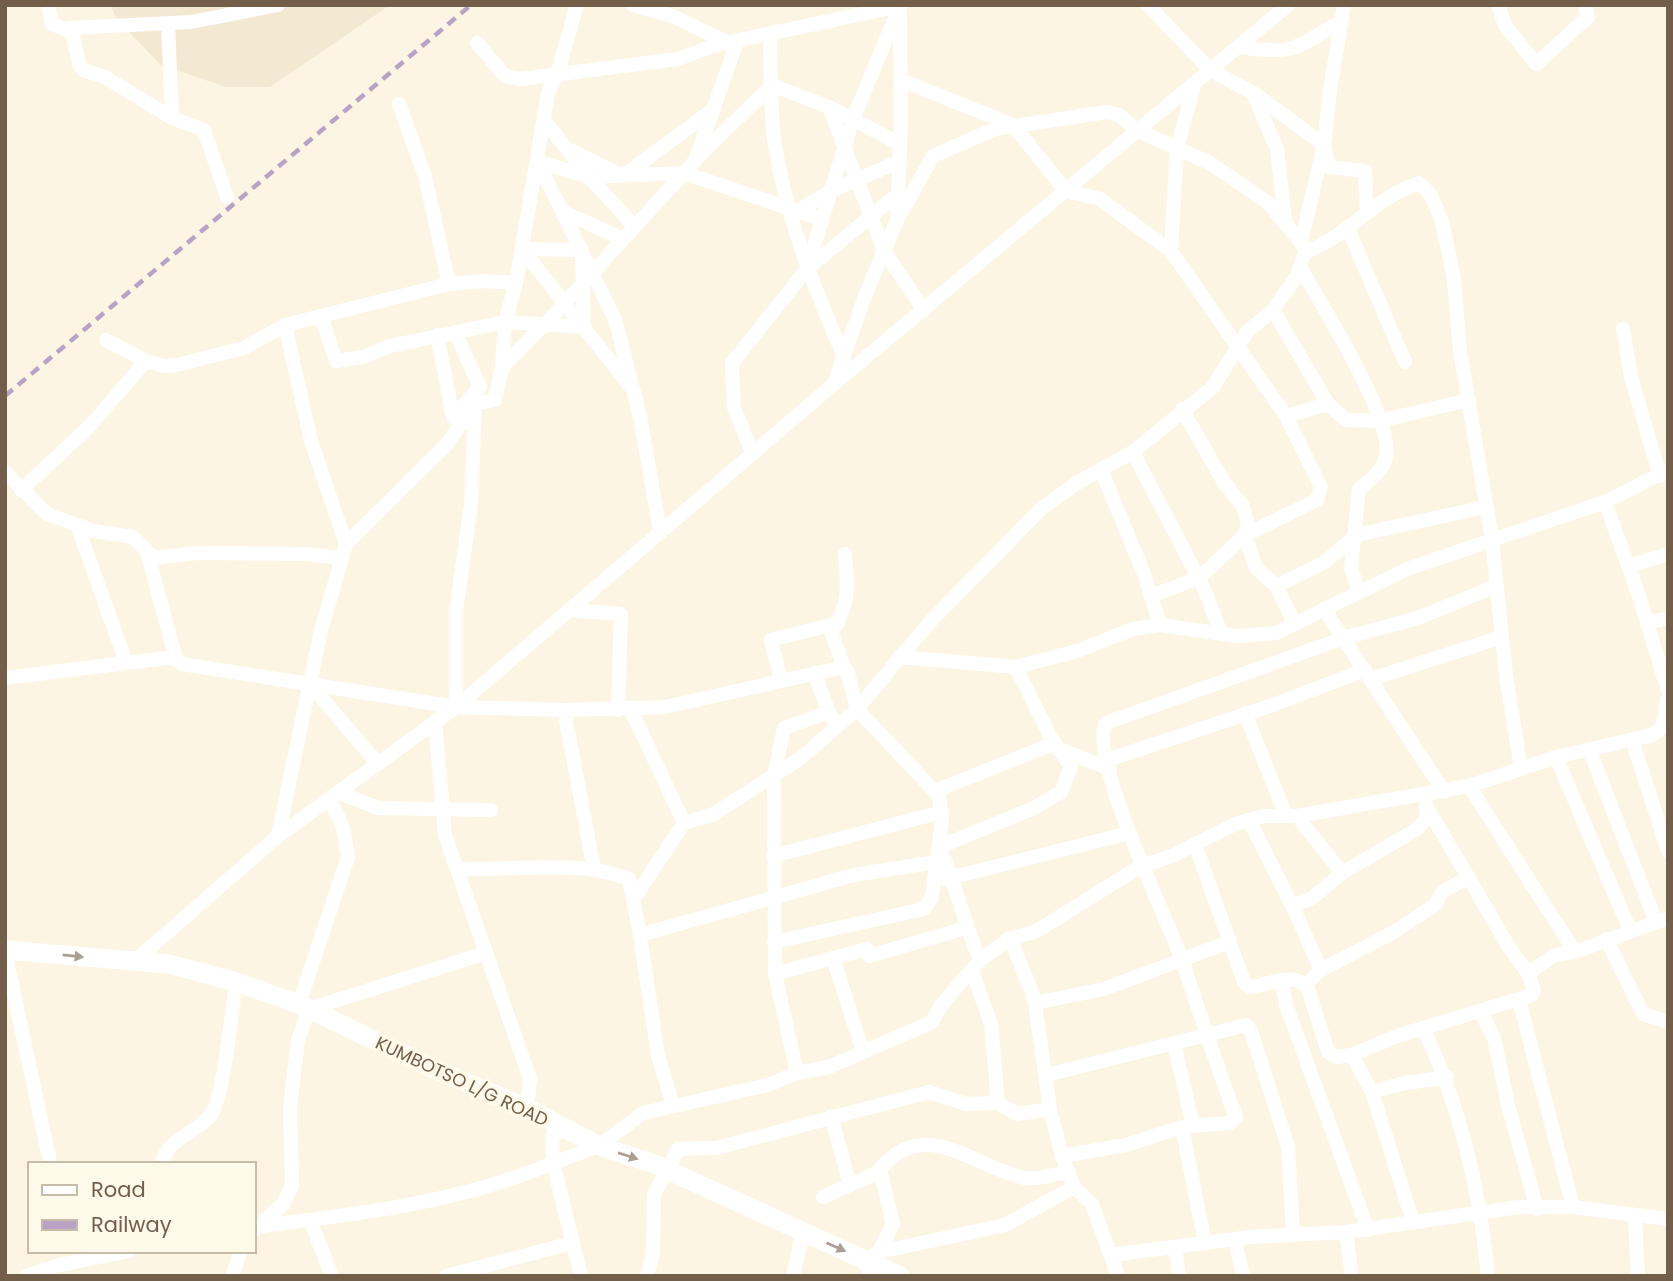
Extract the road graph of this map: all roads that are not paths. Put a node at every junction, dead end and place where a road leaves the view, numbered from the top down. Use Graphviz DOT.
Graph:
graph roads {
  1 [pos="48,5"];
  2 [pos="278,5"];
  3 [pos="577,5"];
  4 [pos="633,5"];
  5 [pos="1148,5"];
  6 [pos="1288,5"];
  7 [pos="1344,5"];
  8 [pos="1498,5"];
  9 [pos="1585,5"];
  10 [pos="900,6"];
  11 [pos="1341,21"];
  12 [pos="168,24"];
  13 [pos="69,28"];
  14 [pos="769,36"];
  15 [pos="477,43"];
  16 [pos="733,43"];
  17 [pos="1238,47"];
  18 [pos="1210,70"];
  19 [pos="557,75"];
  20 [pos="901,80"];
  21 [pos="1195,83"];
  22 [pos="772,85"];
  23 [pos="1253,93"];
  24 [pos="398,104"];
  25 [pos="829,107"];
  26 [pos="714,109"];
  27 [pos="172,118"];
  28 [pos="853,119"];
  29 [pos="544,120"];
  30 [pos="1013,125"];
  31 [pos="1138,131"];
  32 [pos="900,144"];
  33 [pos="1324,145"];
  34 [pos="566,147"];
  35 [pos="1177,148"];
  36 [pos="844,149"];
  37 [pos="537,161"];
  38 [pos="695,161"];
  39 [pos="898,162"];
  40 [pos="684,173"];
  41 [pos="624,176"];
  42 [pos="589,177"];
  43 [pos="856,181"];
  44 [pos="831,191"];
  45 [pos="1066,191"];
  46 [pos="898,194"];
  47 [pos="227,197"];
  48 [pos="792,210"];
  49 [pos="563,212"];
  50 [pos="1367,212"];
  51 [pos="871,216"];
  52 [pos="822,219"];
  53 [pos="897,220"];
  54 [pos="1285,221"];
  55 [pos="635,227"];
  56 [pos="1348,229"];
  57 [pos="619,244"];
  58 [pos="1303,247"];
  59 [pos="522,249"];
  60 [pos="582,250"];
  61 [pos="884,251"];
  62 [pos="1171,251"];
  63 [pos="1300,267"];
  64 [pos="807,269"];
  65 [pos="593,272"];
  66 [pos="449,284"];
  67 [pos="516,284"];
  68 [pos="582,285"];
  69 [pos="565,303"];
  70 [pos="924,310"];
  71 [pos="1273,310"];
  72 [pos="321,316"];
  73 [pos="505,322"];
  74 [pos="285,324"];
  75 [pos="544,325"];
  76 [pos="583,327"];
  77 [pos="1623,329"];
  78 [pos="455,332"];
  79 [pos="437,335"];
  80 [pos="106,340"];
  81 [pos="1239,349"];
  82 [pos="844,357"];
  83 [pos="146,360"];
  84 [pos="1405,362"];
  85 [pos="502,367"];
  86 [pos="835,383"];
  87 [pos="633,390"];
  88 [pos="1469,400"];
  89 [pos="475,404"];
  90 [pos="1328,404"];
  91 [pos="1182,410"];
  92 [pos="1286,416"];
  93 [pos="1379,421"];
  94 [pos="1133,452"];
  95 [pos="752,453"];
  96 [pos="5,472"];
  97 [pos="1102,472"];
  98 [pos="1664,473"];
  99 [pos="21,490"];
  100 [pos="1605,502"];
  101 [pos="1486,507"];
  102 [pos="77,525"];
  103 [pos="660,531"];
  104 [pos="1245,534"];
  105 [pos="1356,535"];
  106 [pos="1492,539"];
  107 [pos="343,551"];
  108 [pos="147,552"];
  109 [pos="845,554"];
  110 [pos="1668,554"];
  111 [pos="1629,566"];
  112 [pos="1199,578"];
  113 [pos="1276,586"];
  114 [pos="1496,586"];
  115 [pos="1359,592"];
  116 [pos="1151,596"];
  117 [pos="1324,609"];
  118 [pos="568,610"];
  119 [pos="1668,618"];
  120 [pos="838,622"];
  121 [pos="1647,623"];
  122 [pos="1295,624"];
  123 [pos="1160,625"];
  124 [pos="1221,633"];
  125 [pos="1502,637"];
  126 [pos="1344,638"];
  127 [pos="899,657"];
  128 [pos="176,659"];
  129 [pos="126,662"];
  130 [pos="844,667"];
  131 [pos="1016,667"];
  132 [pos="814,673"];
  133 [pos="1368,675"];
  134 [pos="5,678"];
  135 [pos="781,681"];
  136 [pos="310,684"];
  137 [pos="1668,691"];
  138 [pos="1668,698"];
  139 [pos="456,708"];
  140 [pos="857,709"];
  141 [pos="564,710"];
  142 [pos="624,710"];
  143 [pos="1245,713"];
  144 [pos="832,718"];
  145 [pos="435,722"];
  146 [pos="1632,740"];
  147 [pos="1057,746"];
  148 [pos="1589,749"];
  149 [pos="1556,757"];
  150 [pos="378,764"];
  151 [pos="1108,764"];
  152 [pos="1521,768"];
  153 [pos="774,776"];
  154 [pos="1469,786"];
  155 [pos="935,792"];
  156 [pos="1444,792"];
  157 [pos="335,796"];
  158 [pos="1426,802"];
  159 [pos="441,809"];
  160 [pos="491,810"];
  161 [pos="942,812"];
  162 [pos="1292,816"];
  163 [pos="1249,820"];
  164 [pos="684,823"];
  165 [pos="1130,832"];
  166 [pos="278,836"];
  167 [pos="1195,844"];
  168 [pos="939,847"];
  169 [pos="1668,850"];
  170 [pos="774,856"];
  171 [pos="936,862"];
  172 [pos="1141,866"];
  173 [pos="459,869"];
  174 [pos="594,869"];
  175 [pos="1342,873"];
  176 [pos="953,877"];
  177 [pos="1469,877"];
  178 [pos="934,882"];
  179 [pos="635,897"];
  180 [pos="774,898"];
  181 [pos="1292,905"];
  182 [pos="1662,920"];
  183 [pos="966,928"];
  184 [pos="1630,930"];
  185 [pos="640,935"];
  186 [pos="1010,938"];
  187 [pos="1606,939"];
  188 [pos="1229,942"];
  189 [pos="774,943"];
  190 [pos="5,951"];
  191 [pos="1575,952"];
  192 [pos="486,953"];
  193 [pos="833,958"];
  194 [pos="1182,958"];
  195 [pos="136,960"];
  196 [pos="976,966"];
  197 [pos="1321,970"];
  198 [pos="1528,972"];
  199 [pos="775,974"];
  200 [pos="1282,981"];
  201 [pos="236,982"];
  202 [pos="1306,985"];
  203 [pos="1519,1000"];
  204 [pos="1035,1003"];
  205 [pos="304,1007"];
  206 [pos="1480,1011"];
  207 [pos="1668,1022"];
  208 [pos="1423,1028"];
  209 [pos="1207,1035"];
  210 [pos="1174,1043"];
  211 [pos="863,1052"];
  212 [pos="1352,1055"];
  213 [pos="797,1073"];
  214 [pos="1046,1075"];
  215 [pos="1447,1077"];
  216 [pos="1372,1092"];
  217 [pos="998,1103"];
  218 [pos="673,1105"];
  219 [pos="527,1108"];
  220 [pos="1050,1110"];
  221 [pos="831,1116"];
  222 [pos="1187,1127"];
  223 [pos="565,1129"];
  224 [pos="599,1146"];
  225 [pos="1062,1156"];
  226 [pos="49,1157"];
  227 [pos="162,1162"];
  228 [pos="553,1163"];
  229 [pos="665,1170"];
  230 [pos="881,1171"];
  231 [pos="1069,1172"];
  232 [pos="849,1185"];
  233 [pos="1074,1187"];
  234 [pos="823,1197"];
  235 [pos="1573,1207"];
  236 [pos="1537,1209"];
  237 [pos="1482,1210"];
  238 [pos="1635,1217"];
  239 [pos="1668,1219"];
  240 [pos="310,1220"];
  241 [pos="1413,1222"];
  242 [pos="256,1226"];
  243 [pos="256,1228"];
  244 [pos="1368,1230"];
  245 [pos="803,1232"];
  246 [pos="1346,1232"];
  247 [pos="1293,1234"];
  248 [pos="1235,1239"];
  249 [pos="572,1243"];
  250 [pos="1205,1243"];
  251 [pos="1175,1247"];
  252 [pos="119,1253"];
  253 [pos="241,1253"];
  254 [pos="1111,1255"];
  255 [pos="871,1263"];
  256 [pos="26,1276"];
  257 [pos="232,1276"];
  258 [pos="332,1276"];
  259 [pos="446,1276"];
  260 [pos="581,1276"];
  261 [pos="647,1276"];
  262 [pos="793,1276"];
  263 [pos="901,1276"];
  264 [pos="1118,1276"];
  265 [pos="1179,1276"];
  266 [pos="1243,1276"];
  267 [pos="1352,1276"];
  268 [pos="1488,1276"];
  269 [pos="1638,1276"];
  1 -- 13 [label="street"];
  2 -- 12 [label="street"];
  3 -- 19 [label="street"];
  4 -- 16 [label="street"];
  5 -- 18 [label="street"];
  6 -- 17 [label="street"];
  7 -- 11 [label="street"];
  8 -- 9 [label="street"];
  10 -- 14 [label="street"];
  10 -- 20 [label="street"];
  10 -- 28 [label="street"];
  11 -- 17 [label="street"];
  11 -- 33 [label="street"];
  12 -- 13 [label="street"];
  12 -- 27 [label="street"];
  13 -- 27 [label="street"];
  14 -- 16 [label="street"];
  14 -- 22 [label="street"];
  15 -- 19 [label="street"];
  16 -- 19 [label="street"];
  16 -- 26 [label="street"];
  17 -- 18 [label="street"];
  18 -- 21 [label="street"];
  18 -- 23 [label="street"];
  19 -- 29 [label="street"];
  20 -- 30 [label="street"];
  20 -- 32 [label="street"];
  21 -- 31 [label="street"];
  21 -- 35 [label="street"];
  22 -- 25 [label="street"];
  22 -- 38 [label="street"];
  22 -- 48 [label="street"];
  23 -- 33 [label="street"];
  23 -- 54 [label="street"];
  24 -- 66 [label="street"];
  25 -- 28 [label="street"];
  25 -- 36 [label="street"];
  26 -- 38 [label="street"];
  26 -- 41 [label="street"];
  27 -- 47 [label="street"];
  28 -- 32 [label="street"];
  28 -- 36 [label="street"];
  29 -- 34 [label="street"];
  29 -- 37 [label="street"];
  30 -- 31 [label="street"];
  30 -- 45 [label="street"];
  30 -- 53 [label="street"];
  31 -- 35 [label="street"];
  31 -- 45 [label="street"];
  32 -- 39 [label="street"];
  33 -- 50 [label="street"];
  33 -- 58 [label="street"];
  34 -- 41 [label="street"];
  34 -- 42 [label="street"];
  35 -- 54 [label="street"];
  35 -- 62 [label="street"];
  36 -- 43 [label="street"];
  36 -- 44 [label="street"];
  37 -- 42 [label="street"];
  37 -- 49 [label="street"];
  37 -- 59 [label="street"];
  38 -- 40 [label="street"];
  39 -- 43 [label="street"];
  39 -- 46 [label="street"];
  40 -- 41 [label="street"];
  40 -- 48 [label="street"];
  40 -- 55 [label="street"];
  41 -- 42 [label="street"];
  42 -- 55 [label="street"];
  43 -- 44 [label="street"];
  43 -- 51 [label="street"];
  44 -- 48 [label="street"];
  44 -- 52 [label="street"];
  45 -- 62 [label="street"];
  45 -- 70 [label="street"];
  46 -- 51 [label="street"];
  46 -- 53 [label="street"];
  48 -- 52 [label="street"];
  48 -- 64 [label="street"];
  49 -- 57 [label="street"];
  49 -- 60 [label="street"];
  50 -- 56 [label="street"];
  50 -- 88 [label="street"];
  51 -- 61 [label="street"];
  51 -- 64 [label="street"];
  52 -- 64 [label="street"];
  53 -- 61 [label="street"];
  54 -- 58 [label="street"];
  55 -- 57 [label="street"];
  56 -- 58 [label="street"];
  56 -- 84 [label="street"];
  57 -- 60 [label="street"];
  57 -- 65 [label="street"];
  58 -- 63 [label="street"];
  59 -- 60 [label="street"];
  59 -- 67 [label="street"];
  59 -- 69 [label="street"];
  60 -- 65 [label="street"];
  60 -- 68 [label="street"];
  61 -- 70 [label="street"];
  61 -- 82 [label="street"];
  62 -- 81 [label="street"];
  63 -- 71 [label="street"];
  63 -- 93 [label="street"];
  64 -- 82 [label="street"];
  64 -- 95 [label="street"];
  65 -- 68 [label="street"];
  65 -- 87 [label="street"];
  66 -- 67 [label="street"];
  66 -- 72 [label="street"];
  67 -- 73 [label="street"];
  68 -- 69 [label="street"];
  68 -- 76 [label="street"];
  69 -- 75 [label="street"];
  69 -- 76 [label="street"];
  70 -- 86 [label="street"];
  71 -- 81 [label="street"];
  71 -- 90 [label="street"];
  72 -- 74 [label="street"];
  72 -- 79 [label="street"];
  73 -- 75 [label="street"];
  73 -- 78 [label="street"];
  73 -- 85 [label="street"];
  74 -- 83 [label="street"];
  74 -- 107 [label="street"];
  75 -- 76 [label="street"];
  75 -- 85 [label="street"];
  76 -- 87 [label="street"];
  77 -- 98 [label="street"];
  78 -- 79 [label="street"];
  78 -- 79 [label="street"];
  80 -- 83 [label="street"];
  81 -- 91 [label="street"];
  81 -- 92 [label="street"];
  82 -- 86 [label="street"];
  83 -- 99 [label="street"];
  85 -- 89 [label="street"];
  86 -- 95 [label="street"];
  87 -- 103 [label="street"];
  88 -- 93 [label="street"];
  88 -- 101 [label="street"];
  89 -- 107 [label="street"];
  89 -- 139 [label="street"];
  90 -- 92 [label="street"];
  90 -- 93 [label="street"];
  91 -- 94 [label="street"];
  91 -- 104 [label="street"];
  92 -- 104 [label="street"];
  93 -- 105 [label="street"];
  94 -- 97 [label="street"];
  94 -- 112 [label="street"];
  95 -- 103 [label="street"];
  96 -- 99 [label="street"];
  97 -- 116 [label="street"];
  97 -- 127 [label="street"];
  98 -- 100 [label="street"];
  99 -- 102 [label="street"];
  100 -- 106 [label="street"];
  100 -- 111 [label="street"];
  101 -- 105 [label="street"];
  101 -- 106 [label="street"];
  102 -- 108 [label="street"];
  102 -- 129 [label="street"];
  103 -- 118 [label="street"];
  104 -- 112 [label="street"];
  104 -- 113 [label="street"];
  105 -- 113 [label="street"];
  105 -- 115 [label="street"];
  106 -- 114 [label="street"];
  106 -- 115 [label="street"];
  107 -- 108 [label="street"];
  107 -- 136 [label="street"];
  108 -- 128 [label="street"];
  109 -- 120 [label="street"];
  110 -- 111 [label="street"];
  111 -- 121 [label="street"];
  112 -- 116 [label="street"];
  112 -- 124 [label="street"];
  113 -- 122 [label="street"];
  114 -- 125 [label="street"];
  114 -- 126 [label="street"];
  115 -- 117 [label="street"];
  116 -- 123 [label="street"];
  117 -- 122 [label="street"];
  117 -- 126 [label="street"];
  118 -- 139 [label="street"];
  118 -- 142 [label="street"];
  119 -- 121 [label="street"];
  120 -- 130 [label="street"];
  120 -- 135 [label="street"];
  121 -- 137 [label="street"];
  122 -- 124 [label="street"];
  123 -- 124 [label="street"];
  123 -- 131 [label="street"];
  125 -- 133 [label="street"];
  125 -- 152 [label="street"];
  126 -- 133 [label="street"];
  126 -- 151 [label="street"];
  127 -- 131 [label="street"];
  127 -- 140 [label="street"];
  128 -- 129 [label="street"];
  128 -- 136 [label="street"];
  129 -- 134 [label="street"];
  130 -- 132 [label="street"];
  130 -- 140 [label="street"];
  131 -- 147 [label="street"];
  132 -- 135 [label="street"];
  132 -- 144 [label="street"];
  133 -- 143 [label="street"];
  133 -- 156 [label="street"];
  135 -- 142 [label="street"];
  136 -- 139 [label="street"];
  136 -- 150 [label="street"];
  136 -- 166 [label="street"];
  138 -- 146 [label="street"];
  139 -- 141 [label="street"];
  139 -- 145 [label="street"];
  140 -- 144 [label="street"];
  140 -- 155 [label="street"];
  141 -- 142 [label="street"];
  141 -- 174 [label="street"];
  142 -- 164 [label="street"];
  143 -- 151 [label="street"];
  143 -- 162 [label="street"];
  144 -- 153 [label="street"];
  144 -- 153 [label="street"];
  145 -- 150 [label="street"];
  145 -- 159 [label="street"];
  146 -- 148 [label="street"];
  146 -- 169 [label="street"];
  147 -- 151 [label="street"];
  147 -- 155 [label="street"];
  147 -- 168 [label="street"];
  148 -- 149 [label="street"];
  148 -- 182 [label="street"];
  149 -- 152 [label="street"];
  149 -- 184 [label="street"];
  150 -- 157 [label="street"];
  151 -- 165 [label="street"];
  152 -- 154 [label="street"];
  153 -- 164 [label="street"];
  153 -- 170 [label="street"];
  154 -- 156 [label="street"];
  154 -- 191 [label="street"];
  155 -- 161 [label="street"];
  156 -- 158 [label="street"];
  157 -- 159 [label="street"];
  157 -- 166 [label="street"];
  157 -- 205 [label="street"];
  158 -- 162 [label="street"];
  158 -- 175 [label="street"];
  158 -- 177 [label="street"];
  159 -- 160 [label="street"];
  159 -- 173 [label="street"];
  161 -- 168 [label="street"];
  161 -- 170 [label="street"];
  162 -- 163 [label="street"];
  162 -- 175 [label="street"];
  163 -- 167 [label="street"];
  163 -- 181 [label="street"];
  164 -- 179 [label="street"];
  165 -- 172 [label="street"];
  165 -- 176 [label="street"];
  166 -- 195 [label="street"];
  167 -- 172 [label="street"];
  167 -- 188 [label="street"];
  168 -- 171 [label="street"];
  168 -- 176 [label="street"];
  170 -- 180 [label="street"];
  171 -- 178 [label="street"];
  171 -- 180 [label="street"];
  172 -- 186 [label="street"];
  172 -- 194 [label="street"];
  173 -- 174 [label="street"];
  173 -- 192 [label="street"];
  174 -- 179 [label="street"];
  175 -- 181 [label="street"];
  176 -- 178 [label="street"];
  176 -- 183 [label="street"];
  177 -- 197 [label="street"];
  177 -- 198 [label="street"];
  178 -- 189 [label="street"];
  179 -- 185 [label="street"];
  180 -- 185 [label="street"];
  180 -- 189 [label="street"];
  181 -- 197 [label="street"];
  182 -- 184 [label="street"];
  183 -- 193 [label="street"];
  183 -- 196 [label="street"];
  184 -- 187 [label="street"];
  185 -- 218 [label="street"];
  186 -- 196 [label="street"];
  186 -- 204 [label="street"];
  187 -- 191 [label="street"];
  187 -- 207 [label="street"];
  188 -- 194 [label="street"];
  188 -- 200 [label="street"];
  189 -- 199 [label="street"];
  190 -- 195 [label="main road, KUMBOTSO L/G ROAD, one-way"];
  190 -- 226 [label="street"];
  191 -- 198 [label="street"];
  192 -- 205 [label="street"];
  192 -- 219 [label="street"];
  193 -- 199 [label="street"];
  193 -- 211 [label="street"];
  194 -- 204 [label="street"];
  194 -- 209 [label="street"];
  195 -- 201 [label="main road, KUMBOTSO L/G ROAD"];
  196 -- 211 [label="street"];
  196 -- 217 [label="street"];
  197 -- 202 [label="street"];
  198 -- 203 [label="street"];
  199 -- 213 [label="street"];
  200 -- 202 [label="street"];
  200 -- 244 [label="street"];
  201 -- 205 [label="main road, KUMBOTSO L/G ROAD"];
  201 -- 227 [label="street"];
  202 -- 212 [label="street"];
  203 -- 206 [label="street"];
  203 -- 235 [label="street"];
  204 -- 214 [label="street"];
  205 -- 219 [label="main road, KUMBOTSO L/G ROAD"];
  205 -- 242 [label="street"];
  206 -- 208 [label="street"];
  206 -- 236 [label="street"];
  208 -- 212 [label="street"];
  208 -- 215 [label="street"];
  209 -- 210 [label="street"];
  209 -- 222 [label="street"];
  209 -- 247 [label="street"];
  210 -- 214 [label="street"];
  210 -- 222 [label="street"];
  211 -- 213 [label="street"];
  212 -- 216 [label="street"];
  213 -- 218 [label="street"];
  214 -- 220 [label="street"];
  215 -- 216 [label="street"];
  215 -- 237 [label="street"];
  216 -- 241 [label="street"];
  217 -- 220 [label="street"];
  217 -- 221 [label="street"];
  218 -- 224 [label="street"];
  219 -- 223 [label="main road, KUMBOTSO L/G ROAD"];
  220 -- 225 [label="street"];
  221 -- 229 [label="street"];
  221 -- 232 [label="street"];
  222 -- 225 [label="street"];
  222 -- 250 [label="street"];
  223 -- 224 [label="main road, KUMBOTSO L/G ROAD"];
  223 -- 228 [label="street"];
  224 -- 228 [label="street"];
  224 -- 229 [label="main road, KUMBOTSO L/G ROAD, one-way"];
  225 -- 231 [label="street"];
  228 -- 240 [label="street"];
  228 -- 249 [label="street"];
  229 -- 245 [label="main road, KUMBOTSO L/G ROAD"];
  229 -- 261 [label="street"];
  230 -- 231 [label="street"];
  230 -- 232 [label="street"];
  230 -- 255 [label="street"];
  231 -- 233 [label="street"];
  232 -- 234 [label="street"];
  233 -- 254 [label="street"];
  233 -- 255 [label="street"];
  235 -- 236 [label="street"];
  235 -- 238 [label="street"];
  236 -- 237 [label="street"];
  237 -- 241 [label="street"];
  237 -- 268 [label="street"];
  238 -- 239 [label="street"];
  238 -- 269 [label="street"];
  240 -- 243 [label="street"];
  240 -- 258 [label="street"];
  241 -- 244 [label="street"];
  244 -- 246 [label="street"];
  245 -- 255 [label="main road, KUMBOTSO L/G ROAD, one-way"];
  245 -- 262 [label="street"];
  246 -- 247 [label="street"];
  246 -- 267 [label="street"];
  247 -- 248 [label="street"];
  248 -- 250 [label="street"];
  248 -- 266 [label="street"];
  249 -- 259 [label="street"];
  249 -- 260 [label="street"];
  250 -- 251 [label="street"];
  251 -- 254 [label="street"];
  251 -- 265 [label="street"];
  252 -- 256 [label="street"];
  253 -- 257 [label="street"];
  254 -- 264 [label="street"];
  255 -- 263 [label="main road, KUMBOTSO L/G ROAD"];
}
